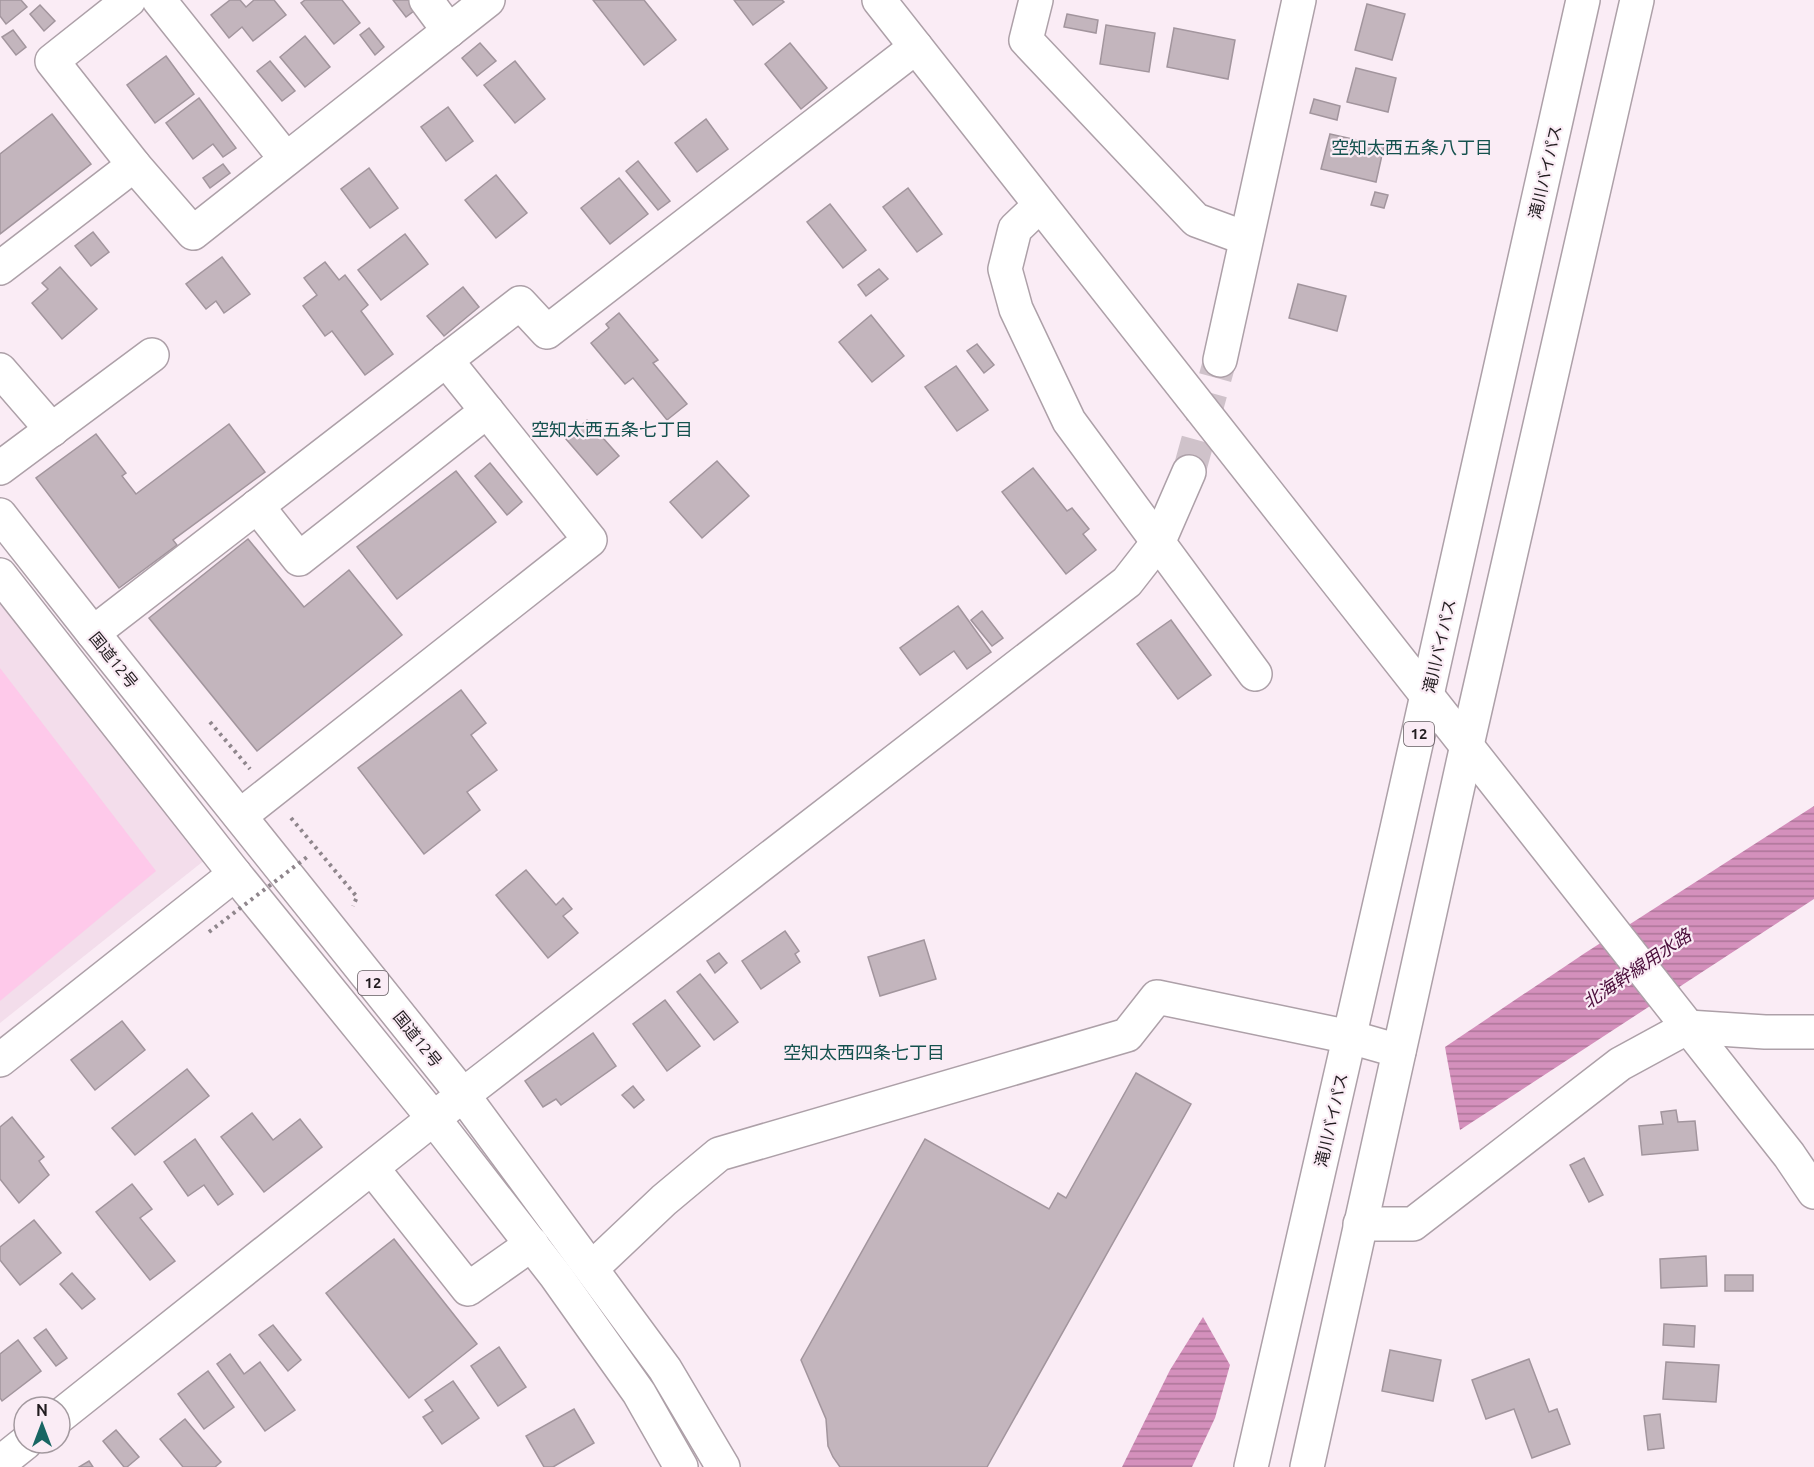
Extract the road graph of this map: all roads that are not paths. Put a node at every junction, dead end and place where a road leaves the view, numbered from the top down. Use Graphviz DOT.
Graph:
graph roads {
  1 [pos="129,0"];
  2 [pos="159,0"];
  3 [pos="426,0"];
  4 [pos="488,0"];
  5 [pos="879,0"];
  6 [pos="1036,0"];
  7 [pos="1299,0"];
  8 [pos="1583,0"];
  9 [pos="1637,0"];
  10 [pos="449,31"];
  11 [pos="916,48"];
  12 [pos="286,159"];
  13 [pos="134,165"];
  14 [pos="1040,205"];
  15 [pos="1245,238"];
  16 [pos="0,268"];
  17 [pos="153,355"];
  18 [pos="446,360"];
  19 [pos="1220,360"];
  20 [pos="0,370"];
  21 [pos="487,411"];
  22 [pos="52,430"];
  23 [pos="0,468"];
  24 [pos="1189,472"];
  25 [pos="257,506"];
  26 [pos="0,515"];
  27 [pos="1160,541"];
  28 [pos="0,575"];
  29 [pos="93,633"];
  30 [pos="1255,674"];
  31 [pos="1427,697"];
  32 [pos="1467,745"];
  33 [pos="240,816"];
  34 [pos="235,874"];
  35 [pos="1679,1015"];
  36 [pos="1814,1032"];
  37 [pos="1350,1037"];
  38 [pos="1399,1051"];
  39 [pos="0,1060"];
  40 [pos="463,1095"];
  41 [pos="434,1119"];
  42 [pos="372,1168"];
  43 [pos="1814,1192"];
  44 [pos="1360,1224"];
  45 [pos="532,1244"];
  46 [pos="592,1268"];
  47 [pos="72,1406"];
  48 [pos="12,1454"];
  49 [pos="0,1463"];
  50 [pos="681,1467"];
  51 [pos="723,1467"];
  52 [pos="1251,1467"];
  53 [pos="1307,1467"];
  1 -- 13 [label="main road"];
  2 -- 12 [label="main road"];
  3 -- 10 [label="main road"];
  4 -- 10 [label="main road"];
  5 -- 11 [label="main road"];
  6 -- 15 [label="main road"];
  7 -- 15 [label="main road"];
  8 -- 31 [label="main road, 滝川バイパス / 12"];
  9 -- 32 [label="main road"];
  10 -- 12 [label="main road"];
  11 -- 14 [label="main road"];
  11 -- 18 [label="main road"];
  12 -- 13 [label="main road"];
  13 -- 16 [label="main road"];
  14 -- 27 [label="main road"];
  14 -- 31 [label="main road"];
  15 -- 19 [label="main road"];
  17 -- 22 [label="main road"];
  18 -- 21 [label="main road"];
  18 -- 25 [label="main road"];
  20 -- 22 [label="main road"];
  21 -- 25 [label="main road"];
  21 -- 33 [label="main road"];
  22 -- 23 [label="main road"];
  24 -- 27 [label="main road"];
  25 -- 29 [label="main road"];
  26 -- 29 [label="main road, 国道12号 / 12"];
  27 -- 30 [label="main road"];
  27 -- 40 [label="main road"];
  28 -- 34 [label="main road, 12"];
  29 -- 33 [label="main road, 国道12号 / 12"];
  31 -- 32 [label="main road"];
  31 -- 37 [label="main road, 滝川バイパス / 12"];
  32 -- 35 [label="main road"];
  32 -- 38 [label="main road"];
  33 -- 40 [label="main road, 国道12号 / 12"];
  34 -- 39 [label="main road"];
  34 -- 41 [label="main road, 12"];
  35 -- 36 [label="main road"];
  35 -- 43 [label="main road"];
  35 -- 44 [label="main road"];
  37 -- 38 [label="main road"];
  37 -- 46 [label="main road"];
  37 -- 52 [label="main road, 滝川バイパス / 12"];
  38 -- 44 [label="main road"];
  40 -- 41 [label="main road"];
  40 -- 46 [label="main road, 国道12号 / 12"];
  41 -- 42 [label="main road"];
  41 -- 45 [label="main road, 12"];
  42 -- 45 [label="main road"];
  42 -- 47 [label="main road"];
  44 -- 53 [label="main road"];
  45 -- 50 [label="main road, 12"];
  46 -- 51 [label="main road, 国道12号 / 12"];
  48 -- 49 [label="main road"];
}
